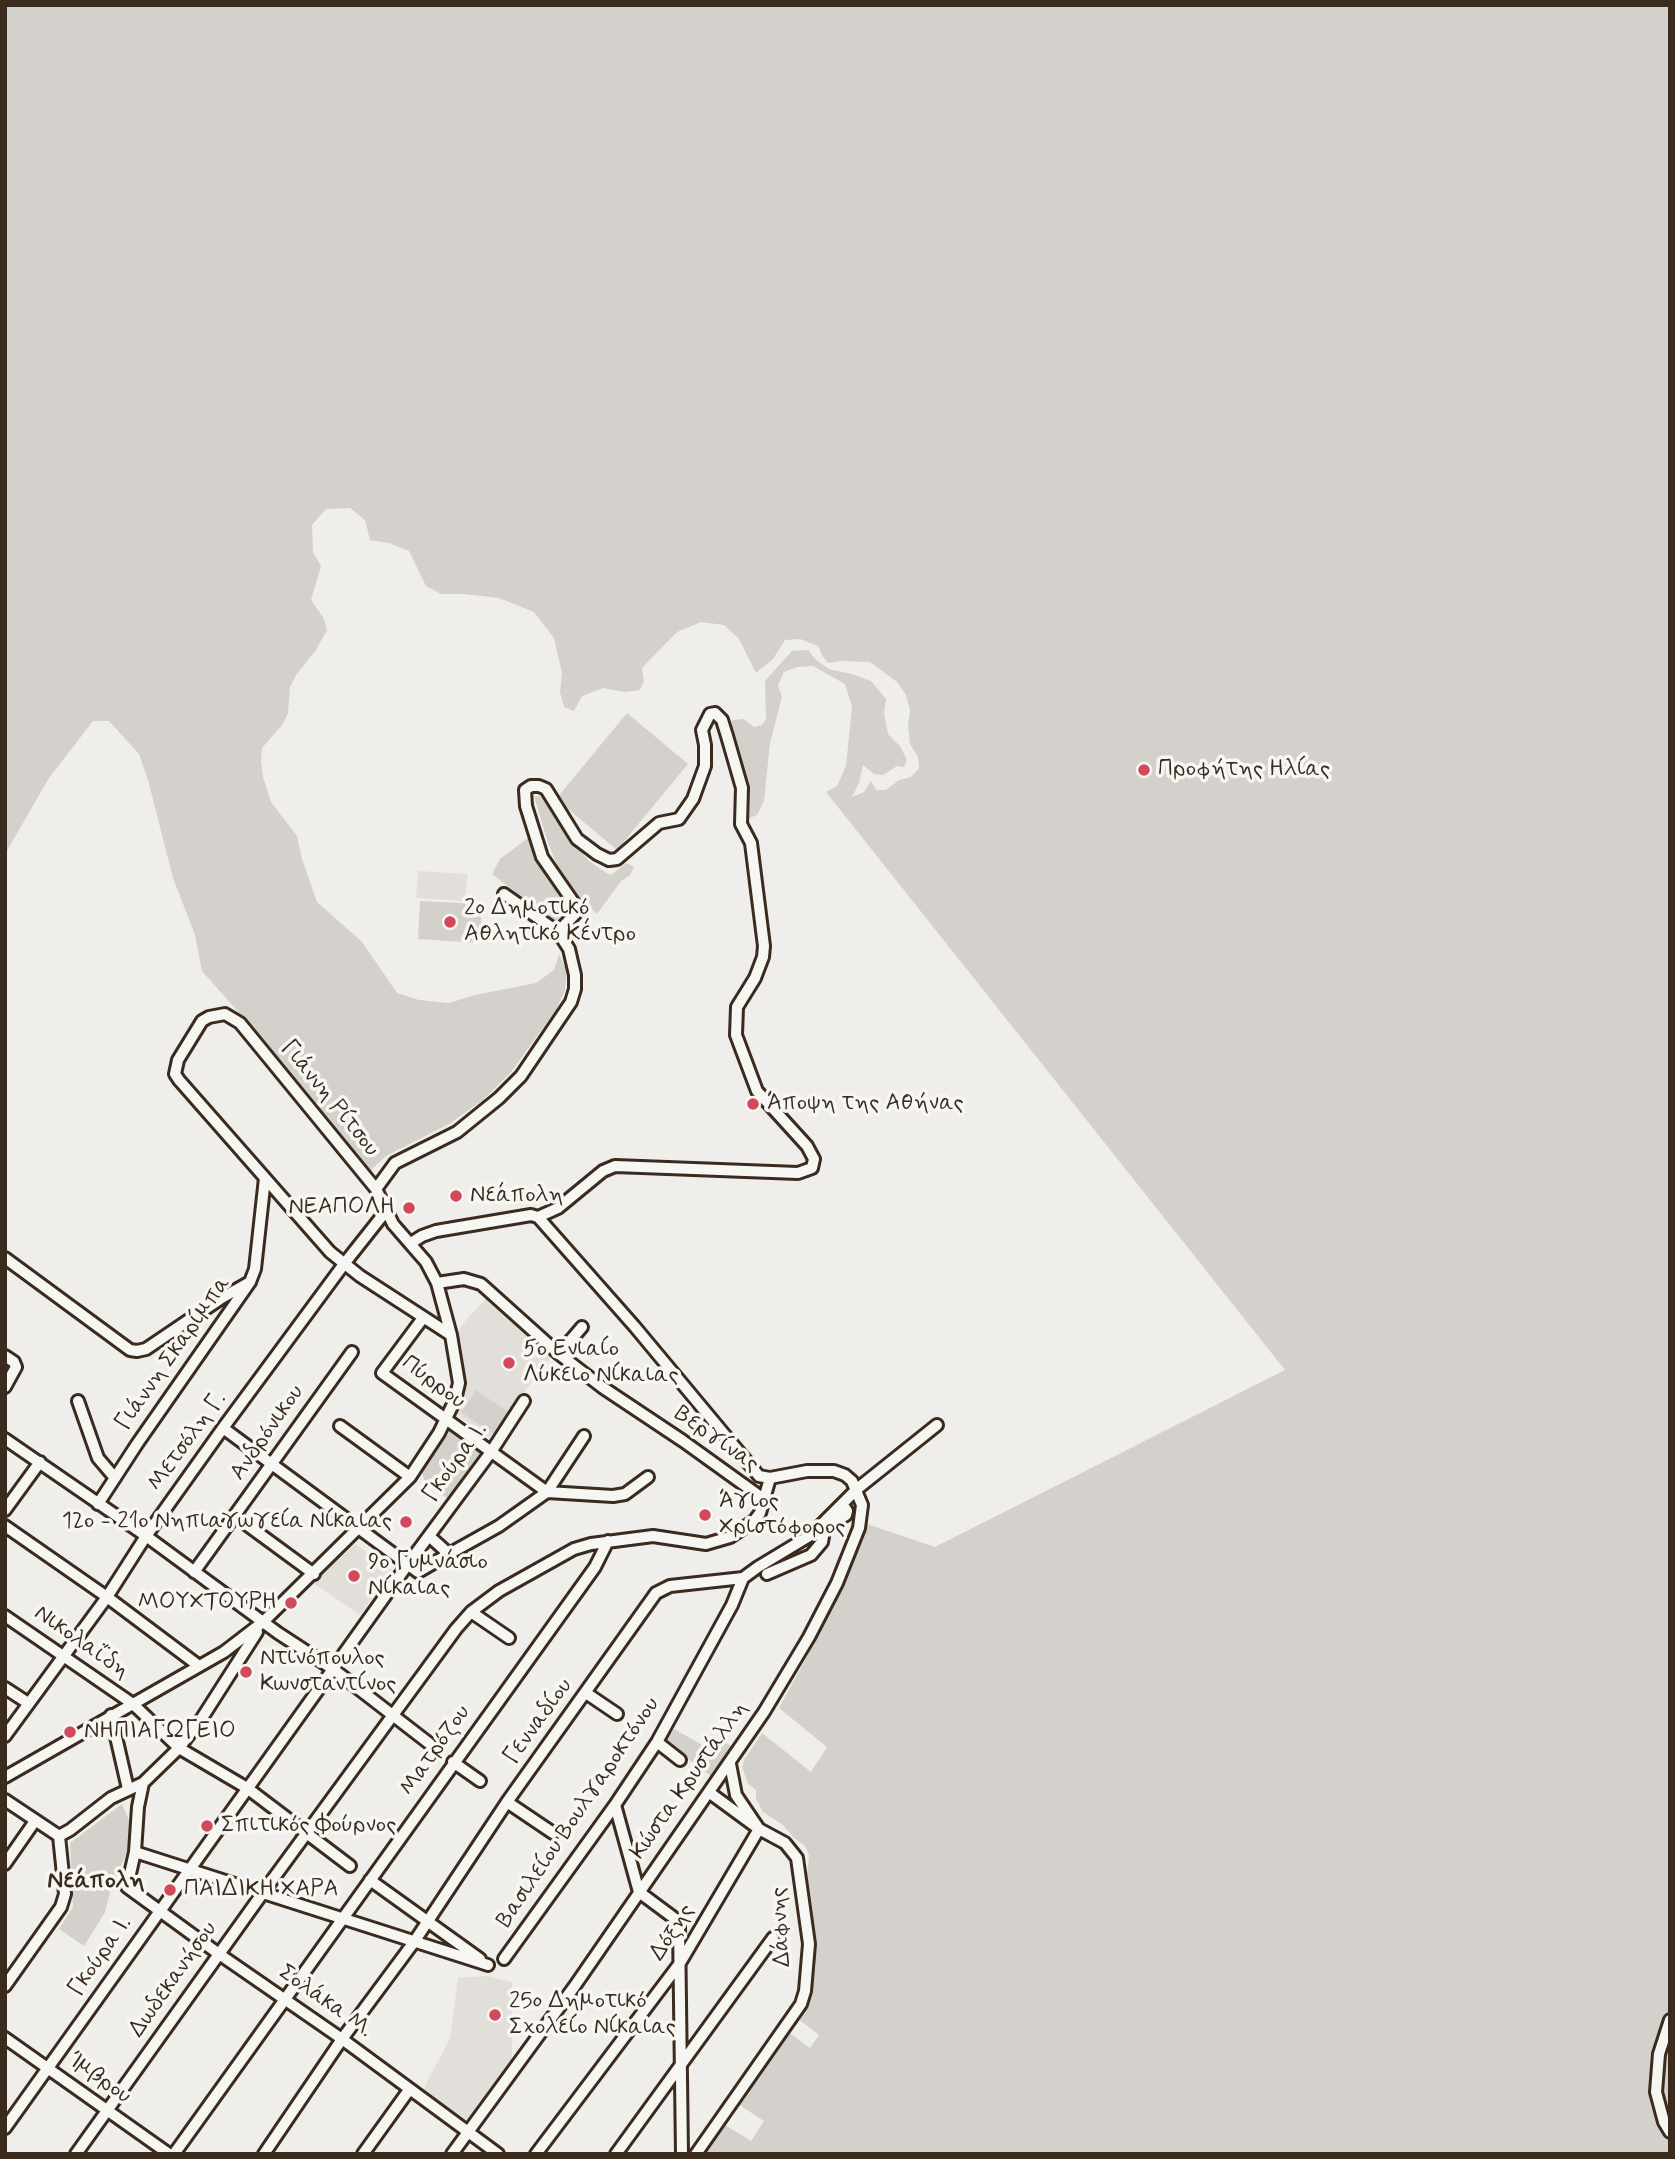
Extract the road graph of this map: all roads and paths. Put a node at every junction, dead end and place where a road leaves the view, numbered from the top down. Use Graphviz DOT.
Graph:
graph roads {
  1 [pos="504,894"];
  2 [pos="558,932"];
  3 [pos="265,1178"];
  4 [pos="376,1189"];
  5 [pos="386,1211"];
  6 [pos="538,1217"];
  7 [pos="411,1243"];
  8 [pos="5,1258"];
  9 [pos="344,1264"];
  10 [pos="250,1282"];
  11 [pos="437,1283"];
  12 [pos="423,1318"];
  13 [pos="582,1327"];
  14 [pos="451,1335"];
  15 [pos="352,1352"];
  16 [pos="559,1354"];
  17 [pos="5,1356"];
  18 [pos="5,1387"];
  19 [pos="78,1401"];
  20 [pos="524,1401"];
  21 [pos="447,1419"];
  22 [pos="937,1425"];
  23 [pos="340,1426"];
  24 [pos="223,1428"];
  25 [pos="584,1436"];
  26 [pos="5,1439"];
  27 [pos="491,1452"];
  28 [pos="40,1462"];
  29 [pos="273,1464"];
  30 [pos="410,1477"];
  31 [pos="648,1477"];
  32 [pos="115,1478"];
  33 [pos="770,1478"];
  34 [pos="856,1489"];
  35 [pos="547,1492"];
  36 [pos="765,1500"];
  37 [pos="98,1504"];
  38 [pos="842,1504"];
  39 [pos="5,1510"];
  40 [pos="235,1516"];
  41 [pos="5,1526"];
  42 [pos="359,1527"];
  43 [pos="146,1536"];
  44 [pos="429,1536"];
  45 [pos="608,1541"];
  46 [pos="449,1554"];
  47 [pos="408,1564"];
  48 [pos="194,1572"];
  49 [pos="314,1574"];
  50 [pos="767,1574"];
  51 [pos="743,1578"];
  52 [pos="107,1597"];
  53 [pos="471,1612"];
  54 [pos="5,1616"];
  55 [pos="263,1622"];
  56 [pos="509,1639"];
  57 [pos="63,1656"];
  58 [pos="199,1666"];
  59 [pos="333,1669"];
  60 [pos="5,1688"];
  61 [pos="586,1693"];
  62 [pos="28,1703"];
  63 [pos="133,1704"];
  64 [pos="617,1714"];
  65 [pos="111,1715"];
  66 [pos="392,1716"];
  67 [pos="5,1736"];
  68 [pos="657,1742"];
  69 [pos="430,1744"];
  70 [pos="179,1748"];
  71 [pos="680,1760"];
  72 [pos="453,1762"];
  73 [pos="730,1764"];
  74 [pos="5,1777"];
  75 [pos="480,1781"];
  76 [pos="143,1783"];
  77 [pos="247,1788"];
  78 [pos="128,1789"];
  79 [pos="710,1793"];
  80 [pos="5,1800"];
  81 [pos="507,1802"];
  82 [pos="615,1805"];
  83 [pos="35,1821"];
  84 [pos="760,1829"];
  85 [pos="307,1832"];
  86 [pos="553,1833"];
  87 [pos="59,1836"];
  88 [pos="135,1852"];
  89 [pos="5,1864"];
  90 [pos="350,1866"];
  91 [pos="189,1870"];
  92 [pos="370,1880"];
  93 [pos="639,1892"];
  94 [pos="262,1894"];
  95 [pos="161,1909"];
  96 [pos="343,1920"];
  97 [pos="428,1922"];
  98 [pos="773,1938"];
  99 [pos="414,1942"];
  100 [pos="219,1954"];
  101 [pos="504,1959"];
  102 [pos="680,1963"];
  103 [pos="5,1986"];
  104 [pos="285,1999"];
  105 [pos="1670,2020"];
  106 [pos="5,2038"];
  107 [pos="342,2039"];
  108 [pos="682,2061"];
  109 [pos="48,2069"];
  110 [pos="409,2091"];
  111 [pos="108,2110"];
  112 [pos="5,2128"];
  113 [pos="1670,2132"];
  114 [pos="468,2133"];
  115 [pos="76,2154"];
  116 [pos="172,2154"];
  117 [pos="264,2154"];
  118 [pos="363,2154"];
  119 [pos="452,2154"];
  120 [pos="498,2154"];
  121 [pos="536,2154"];
  122 [pos="616,2154"];
  123 [pos="682,2154"];
  124 [pos="696,2154"];
  1 -- 2 [label="street"];
  2 -- 4 [label="street"];
  2 -- 6 [label="street"];
  3 -- 4 [label="street, Γιάννη Ρίτσου"];
  3 -- 9 [label="street"];
  3 -- 10 [label="street, Γιάννη Σκαρίμπα"];
  4 -- 5 [label="street, Γιάννη Ρίτσου"];
  5 -- 7 [label="street, Γιάννη Ρίτσου"];
  5 -- 9 [label="street, Μετσόλη Γ."];
  6 -- 7 [label="street"];
  6 -- 33 [label="street"];
  7 -- 11 [label="street, Γιάννη Ρίτσου"];
  8 -- 10 [label="street"];
  9 -- 12 [label="street"];
  9 -- 24 [label="street, Μετσόλη Γ."];
  10 -- 32 [label="street, Γιάννη Σκαρίμπα"];
  11 -- 14 [label="street, Γιάννη Ρίτσου"];
  11 -- 16 [label="street, Βεργίνας"];
  12 -- 14 [label="street"];
  12 -- 21 [label="street, Πύρρου"];
  13 -- 16 [label="street"];
  14 -- 21 [label="street, Γιάννη Ρίτσου"];
  15 -- 29 [label="street, Ανδρόνικου"];
  16 -- 36 [label="street, Βεργίνας"];
  17 -- 18 [label="street"];
  19 -- 32 [label="street"];
  20 -- 27 [label="street, Γκούρα Ι."];
  21 -- 27 [label="street, Πύρρου"];
  21 -- 30 [label="street, Γιάννη Ρίτσου"];
  22 -- 34 [label="street, Γενναδίου"];
  23 -- 30 [label="street"];
  24 -- 29 [label="street"];
  24 -- 43 [label="street, Μετσόλη Γ."];
  25 -- 35 [label="street"];
  26 -- 28 [label="street"];
  27 -- 35 [label="street, Πύρρου"];
  27 -- 44 [label="street, Γκούρα Ι."];
  28 -- 37 [label="street"];
  28 -- 39 [label="street"];
  29 -- 40 [label="street, Ανδρόνικου"];
  29 -- 42 [label="street"];
  30 -- 42 [label="street, Γιάννη Ρίτσου"];
  31 -- 35 [label="street"];
  32 -- 37 [label="street, Γιάννη Σκαρίμπα"];
  33 -- 34 [label="street"];
  33 -- 36 [label="street, Δωδεκανήσου"];
  34 -- 38 [label="street, Γενναδίου"];
  34 -- 73 [label="street, Κώστα Κρυστάλλη"];
  35 -- 46 [label="street"];
  36 -- 45 [label="street, Δωδεκανήσου"];
  37 -- 43 [label="street"];
  38 -- 50 [label="street"];
  38 -- 51 [label="street, Γενναδίου"];
  40 -- 48 [label="street, Ανδρόνικου"];
  40 -- 49 [label="street"];
  41 -- 52 [label="street"];
  42 -- 47 [label="street"];
  42 -- 49 [label="street, Γιάννη Ρίτσου"];
  43 -- 48 [label="street"];
  43 -- 52 [label="street, Μετσόλη Γ."];
  44 -- 46 [label="street"];
  44 -- 47 [label="street, Γκούρα Ι."];
  45 -- 53 [label="street, Δωδεκανήσου"];
  45 -- 72 [label="street, Ματρόζου"];
  46 -- 47 [label="street"];
  47 -- 59 [label="street, Γκούρα Ι."];
  48 -- 55 [label="street"];
  49 -- 55 [label="street, Γιάννη Ρίτσου"];
  51 -- 61 [label="street, Γενναδίου"];
  51 -- 68 [label="street, Βασιλείου Βουλγαροκτόνου"];
  52 -- 57 [label="street, Μετσόλη Γ."];
  52 -- 58 [label="street"];
  53 -- 56 [label="street"];
  53 -- 66 [label="street, Δωδεκανήσου"];
  54 -- 57 [label="street, Νικολαΐδη"];
  55 -- 58 [label="street"];
  55 -- 59 [label="street"];
  55 -- 70 [label="street"];
  57 -- 62 [label="street, Μετσόλη Γ."];
  57 -- 63 [label="street, Νικολαΐδη"];
  58 -- 63 [label="street"];
  59 -- 66 [label="street"];
  59 -- 77 [label="street, Γκούρα Ι."];
  60 -- 62 [label="street"];
  61 -- 64 [label="street"];
  61 -- 81 [label="street, Γενναδίου"];
  62 -- 67 [label="street, Μετσόλη Γ."];
  63 -- 65 [label="street"];
  63 -- 70 [label="street, Νικολαΐδη"];
  65 -- 74 [label="street"];
  65 -- 78 [label="street"];
  66 -- 69 [label="street"];
  66 -- 85 [label="street, Δωδεκανήσου"];
  68 -- 71 [label="street"];
  68 -- 82 [label="street, Βασιλείου Βουλγαροκτόνου"];
  70 -- 76 [label="street"];
  70 -- 77 [label="street, Νικολαΐδη"];
  72 -- 75 [label="street"];
  72 -- 92 [label="street, Ματρόζου"];
  73 -- 79 [label="street, Κώστα Κρυστάλλη"];
  73 -- 84 [label="street"];
  76 -- 78 [label="street"];
  76 -- 88 [label="street"];
  77 -- 85 [label="street, Νικολαΐδη"];
  77 -- 91 [label="street, Γκούρα Ι."];
  78 -- 87 [label="street"];
  79 -- 84 [label="street, Δάφνης"];
  79 -- 93 [label="street, Κώστα Κρυστάλλη"];
  80 -- 83 [label="street"];
  81 -- 86 [label="street"];
  81 -- 97 [label="street, Γενναδίου"];
  82 -- 93 [label="street"];
  82 -- 101 [label="street, Βασιλείου Βουλγαροκτόνου"];
  83 -- 87 [label="street"];
  83 -- 89 [label="street"];
  84 -- 102 [label="street, Δόξης"];
  84 -- 124 [label="street, Δάφνης"];
  85 -- 90 [label="street, Νικολαΐδη"];
  85 -- 94 [label="street, Δωδεκανήσου"];
  87 -- 103 [label="street"];
  88 -- 91 [label="street"];
  88 -- 95 [label="street, Σολάκα Μ."];
  91 -- 94 [label="street"];
  91 -- 95 [label="street, Γκούρα Ι."];
  92 -- 96 [label="street, Ματρόζου"];
  92 -- 97 [label="street"];
  93 -- 102 [label="street"];
  93 -- 114 [label="street, Κώστα Κρυστάλλη"];
  94 -- 96 [label="street"];
  94 -- 100 [label="street, Δωδεκανήσου"];
  95 -- 100 [label="street, Σολάκα Μ."];
  95 -- 109 [label="street, Γκούρα Ι."];
  96 -- 99 [label="street"];
  96 -- 104 [label="street, Ματρόζου"];
  97 -- 99 [label="street, Γενναδίου"];
  97 -- 99 [label="street"];
  98 -- 108 [label="street"];
  99 -- 107 [label="street, Γενναδίου"];
  100 -- 104 [label="street, Σολάκα Μ."];
  100 -- 111 [label="street, Δωδεκανήσου"];
  102 -- 108 [label="street"];
  102 -- 121 [label="street, Δόξης"];
  104 -- 107 [label="street, Σολάκα Μ."];
  104 -- 116 [label="street, Ματρόζου"];
  105 -- 113 [label="street"];
  106 -- 109 [label="street, Ίμβρου"];
  107 -- 110 [label="street, Σολάκα Μ."];
  107 -- 117 [label="street, Γενναδίου"];
  108 -- 122 [label="street"];
  108 -- 123 [label="street"];
  109 -- 111 [label="street, Ίμβρου"];
  109 -- 112 [label="street, Γκούρα Ι."];
  110 -- 114 [label="street, Σολάκα Μ."];
  110 -- 118 [label="street"];
  111 -- 115 [label="street, Δωδεκανήσου"];
  111 -- 116 [label="street, Ίμβρου"];
  114 -- 119 [label="street, Κώστα Κρυστάλλη"];
  114 -- 120 [label="street, Σολάκα Μ."];
}
